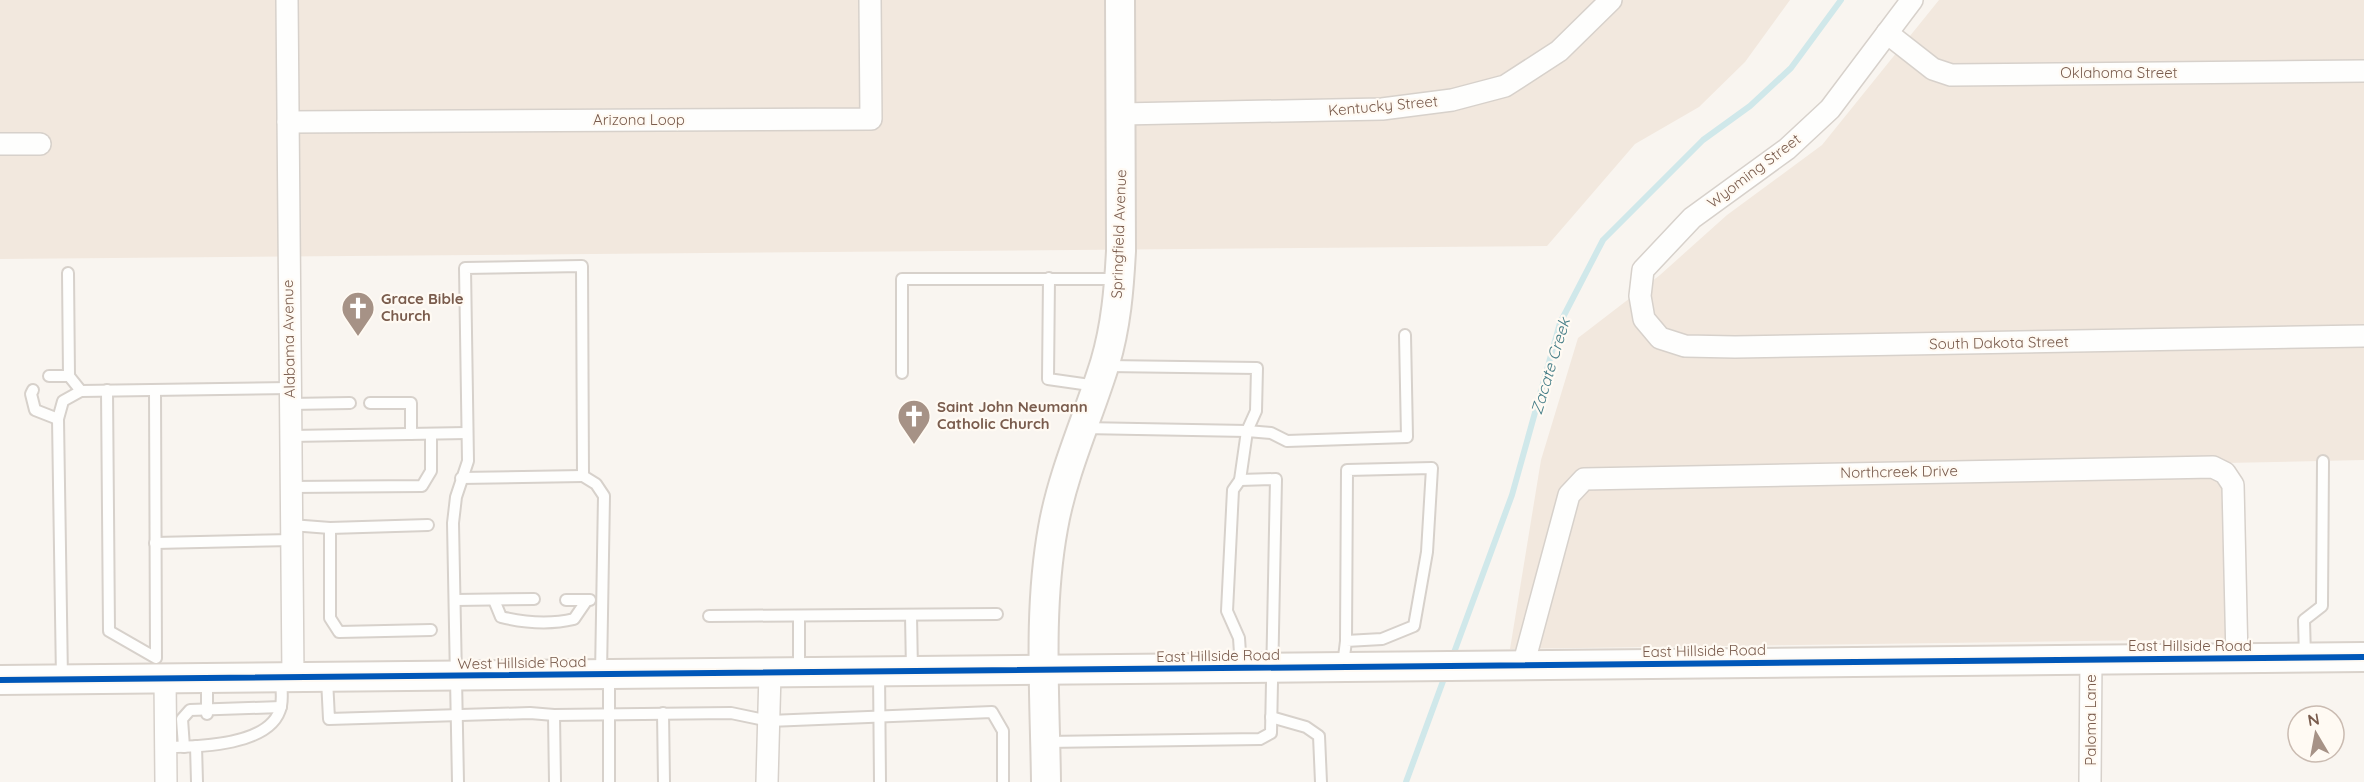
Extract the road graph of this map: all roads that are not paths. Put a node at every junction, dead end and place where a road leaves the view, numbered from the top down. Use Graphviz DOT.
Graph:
graph roads {
  1 [pos="287,0"];
  2 [pos="870,0"];
  3 [pos="1120,0"];
  4 [pos="1611,0"];
  5 [pos="1912,0"];
  6 [pos="1887,33"];
  7 [pos="2364,71"];
  8 [pos="1121,114"];
  9 [pos="288,122"];
  10 [pos="0,144"];
  11 [pos="40,144"];
  12 [pos="68,273"];
  13 [pos="1049,278"];
  14 [pos="1120,279"];
  15 [pos="1644,319"];
  16 [pos="1405,335"];
  17 [pos="2364,336"];
  18 [pos="902,372"];
  19 [pos="49,376"];
  20 [pos="69,376"];
  21 [pos="1100,376"];
  22 [pos="33,390"];
  23 [pos="107,390"];
  24 [pos="154,390"];
  25 [pos="81,391"];
  26 [pos="290,396"];
  27 [pos="350,403"];
  28 [pos="370,403"];
  29 [pos="58,419"];
  30 [pos="1083,428"];
  31 [pos="1247,431"];
  32 [pos="411,434"];
  33 [pos="431,434"];
  34 [pos="467,434"];
  35 [pos="291,436"];
  36 [pos="2323,461"];
  37 [pos="583,476"];
  38 [pos="461,478"];
  39 [pos="1240,480"];
  40 [pos="291,487"];
  41 [pos="428,525"];
  42 [pos="330,528"];
  43 [pos="291,533"];
  44 [pos="155,543"];
  45 [pos="534,599"];
  46 [pos="455,600"];
  47 [pos="494,600"];
  48 [pos="566,600"];
  49 [pos="587,600"];
  50 [pos="602,600"];
  51 [pos="997,614"];
  52 [pos="911,615"];
  53 [pos="709,616"];
  54 [pos="799,616"];
  55 [pos="431,630"];
  56 [pos="1345,654"];
  57 [pos="2091,657"];
  58 [pos="2305,657"];
  59 [pos="2364,657"];
  60 [pos="2237,658"];
  61 [pos="1523,666"];
  62 [pos="160,668"];
  63 [pos="1241,668"];
  64 [pos="1272,668"];
  65 [pos="1045,670"];
  66 [pos="799,672"];
  67 [pos="879,672"];
  68 [pos="912,672"];
  69 [pos="770,673"];
  70 [pos="605,674"];
  71 [pos="454,676"];
  72 [pos="287,677"];
  73 [pos="327,677"];
  74 [pos="207,678"];
  75 [pos="62,679"];
  76 [pos="0,680"];
  77 [pos="281,707"];
  78 [pos="207,713"];
  79 [pos="663,713"];
  80 [pos="458,714"];
  81 [pos="608,714"];
  82 [pos="554,715"];
  83 [pos="878,716"];
  84 [pos="1271,717"];
  85 [pos="769,721"];
  86 [pos="204,742"];
  87 [pos="1046,742"];
  88 [pos="175,747"];
  89 [pos="166,782"];
  90 [pos="197,782"];
  91 [pos="458,782"];
  92 [pos="555,782"];
  93 [pos="609,782"];
  94 [pos="664,782"];
  95 [pos="767,782"];
  96 [pos="880,782"];
  97 [pos="1003,782"];
  98 [pos="1046,782"];
  99 [pos="1321,782"];
  100 [pos="2090,782"];
  1 -- 9 [label="street, Alabama Avenue"];
  2 -- 9 [label="street, Arizona Loop"];
  3 -- 8 [label="street, Springfield Avenue"];
  4 -- 8 [label="street, Kentucky Street"];
  5 -- 6 [label="street, Wyoming Street"];
  6 -- 7 [label="street, Oklahoma Street"];
  6 -- 15 [label="street, Wyoming Street"];
  8 -- 14 [label="street, Springfield Avenue"];
  9 -- 26 [label="street, Alabama Avenue"];
  10 -- 11 [label="street"];
  12 -- 20 [label="lane"];
  13 -- 14 [label="lane"];
  13 -- 18 [label="lane"];
  13 -- 21 [label="lane"];
  14 -- 21 [label="street, Springfield Avenue"];
  15 -- 17 [label="street, South Dakota Street"];
  16 -- 31 [label="lane"];
  19 -- 20 [label="lane"];
  20 -- 25 [label="lane"];
  21 -- 30 [label="street, Springfield Avenue"];
  21 -- 31 [label="lane"];
  22 -- 29 [label="lane"];
  23 -- 24 [label="lane"];
  23 -- 25 [label="lane"];
  23 -- 62 [label="lane"];
  24 -- 26 [label="lane"];
  24 -- 44 [label="lane"];
  25 -- 29 [label="lane"];
  26 -- 27 [label="lane"];
  26 -- 35 [label="street, Alabama Avenue"];
  28 -- 32 [label="lane"];
  29 -- 75 [label="lane"];
  30 -- 31 [label="lane"];
  30 -- 65 [label="street, Springfield Avenue"];
  31 -- 39 [label="lane"];
  32 -- 33 [label="lane"];
  32 -- 35 [label="lane"];
  33 -- 34 [label="lane"];
  33 -- 40 [label="lane"];
  34 -- 37 [label="lane"];
  34 -- 38 [label="lane"];
  35 -- 40 [label="street, Alabama Avenue"];
  36 -- 58 [label="lane"];
  37 -- 38 [label="lane"];
  37 -- 50 [label="lane"];
  38 -- 46 [label="lane"];
  39 -- 63 [label="lane"];
  39 -- 64 [label="lane"];
  40 -- 43 [label="street, Alabama Avenue"];
  41 -- 42 [label="lane"];
  42 -- 43 [label="lane"];
  42 -- 55 [label="lane"];
  43 -- 44 [label="lane"];
  43 -- 72 [label="street, Alabama Avenue"];
  44 -- 62 [label="lane"];
  45 -- 47 [label="lane"];
  46 -- 47 [label="lane"];
  46 -- 71 [label="lane"];
  47 -- 49 [label="lane"];
  48 -- 49 [label="lane"];
  49 -- 50 [label="lane"];
  50 -- 70 [label="lane"];
  51 -- 52 [label="lane"];
  52 -- 54 [label="lane"];
  52 -- 68 [label="lane"];
  53 -- 54 [label="lane"];
  54 -- 66 [label="lane"];
  56 -- 56 [label="lane"];
  56 -- 61 [label="street, East Hillside Road"];
  56 -- 64 [label="street, East Hillside Road"];
  57 -- 60 [label="street, East Hillside Road"];
  57 -- 61 [label="street, East Hillside Road"];
  57 -- 100 [label="street, Paloma Lane"];
  58 -- 59 [label="street, East Hillside Road"];
  58 -- 60 [label="street, East Hillside Road"];
  60 -- 61 [label="street, Northcreek Drive"];
  62 -- 74 [label="street, West Hillside Road"];
  62 -- 75 [label="street, West Hillside Road"];
  62 -- 88 [label="street"];
  63 -- 64 [label="street, East Hillside Road"];
  63 -- 65 [label="street, East Hillside Road"];
  64 -- 84 [label="lane"];
  65 -- 68 [label="street, West Hillside Road"];
  65 -- 87 [label="street, Springfield Avenue"];
  66 -- 67 [label="street, West Hillside Road"];
  66 -- 69 [label="street, West Hillside Road"];
  67 -- 68 [label="street, West Hillside Road"];
  67 -- 83 [label="lane"];
  69 -- 70 [label="street, West Hillside Road"];
  69 -- 85 [label="street"];
  70 -- 71 [label="street, West Hillside Road"];
  70 -- 81 [label="lane"];
  71 -- 73 [label="street, West Hillside Road"];
  71 -- 80 [label="lane"];
  72 -- 73 [label="street, West Hillside Road"];
  72 -- 74 [label="street, West Hillside Road"];
  72 -- 77 [label="lane"];
  73 -- 80 [label="lane"];
  74 -- 78 [label="lane"];
  75 -- 76 [label="street, West Hillside Road"];
  77 -- 78 [label="lane"];
  77 -- 86 [label="lane"];
  78 -- 88 [label="lane"];
  79 -- 81 [label="lane"];
  79 -- 85 [label="lane"];
  79 -- 94 [label="lane"];
  80 -- 82 [label="lane"];
  80 -- 91 [label="lane"];
  81 -- 82 [label="lane"];
  81 -- 93 [label="lane"];
  82 -- 92 [label="lane"];
  83 -- 85 [label="lane"];
  83 -- 96 [label="lane"];
  83 -- 97 [label="lane"];
  84 -- 87 [label="lane"];
  84 -- 99 [label="lane"];
  85 -- 95 [label="street"];
  86 -- 88 [label="lane"];
  86 -- 90 [label="lane"];
  87 -- 98 [label="street, Springfield Avenue"];
  88 -- 89 [label="street"];
}
